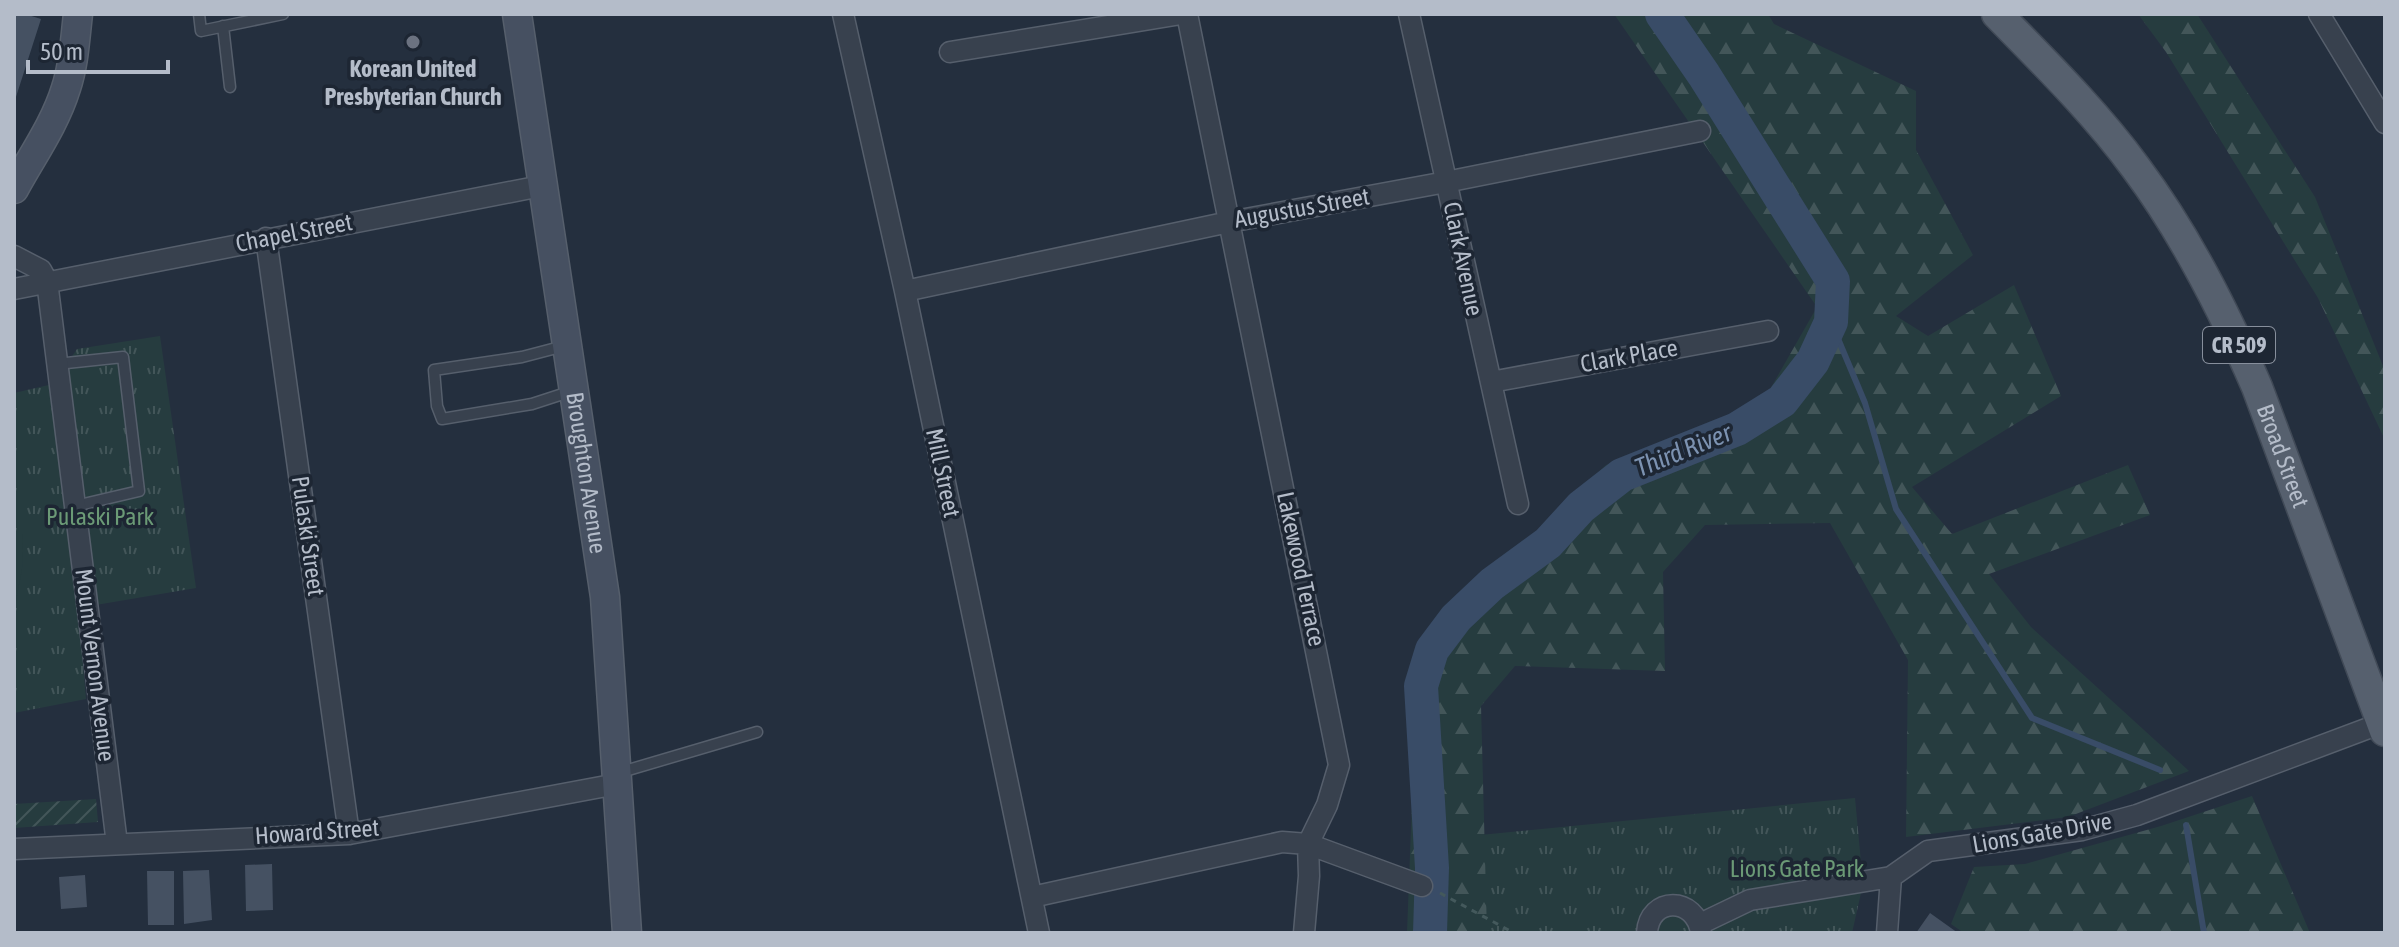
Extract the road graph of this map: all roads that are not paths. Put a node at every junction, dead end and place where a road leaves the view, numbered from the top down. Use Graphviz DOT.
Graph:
graph roads {
  1 [pos="78,14"];
  2 [pos="199,14"];
  3 [pos="283,14"];
  4 [pos="517,14"];
  5 [pos="843,14"];
  6 [pos="1181,14"];
  7 [pos="1187,14"];
  8 [pos="1409,14"];
  9 [pos="1997,14"];
  10 [pos="2319,14"];
  11 [pos="223,26"];
  12 [pos="950,52"];
  13 [pos="230,87"];
  14 [pos="2385,123"];
  15 [pos="1700,131"];
  16 [pos="1446,182"];
  17 [pos="541,186"];
  18 [pos="14,189"];
  19 [pos="1229,222"];
  20 [pos="266,238"];
  21 [pos="14,256"];
  22 [pos="47,281"];
  23 [pos="14,289"];
  24 [pos="905,291"];
  25 [pos="1768,331"];
  26 [pos="566,345"];
  27 [pos="67,362"];
  28 [pos="1491,382"];
  29 [pos="572,391"];
  30 [pos="84,504"];
  31 [pos="1518,504"];
  32 [pos="2383,727"];
  33 [pos="757,732"];
  34 [pos="617,779"];
  35 [pos="349,834"];
  36 [pos="117,844"];
  37 [pos="1308,844"];
  38 [pos="14,849"];
  39 [pos="1891,877"];
  40 [pos="1431,890"];
  41 [pos="1032,897"];
  42 [pos="1700,929"];
  43 [pos="627,933"];
  44 [pos="1039,933"];
  45 [pos="1304,933"];
  46 [pos="1647,933"];
  47 [pos="1887,933"];
  1 -- 18 [label="street"];
  2 -- 11 [label="lane"];
  3 -- 11 [label="lane"];
  4 -- 17 [label="street, Broughton Avenue"];
  5 -- 24 [label="street, Mill Street"];
  6 -- 12 [label="street"];
  7 -- 19 [label="street, Lakewood Terrace"];
  8 -- 16 [label="street, Clark Avenue"];
  9 -- 32 [label="main road, Broad Street / CR 509"];
  10 -- 14 [label="street"];
  11 -- 13 [label="lane"];
  15 -- 16 [label="street, Augustus Street"];
  16 -- 19 [label="street, Augustus Street"];
  16 -- 28 [label="street, Clark Avenue"];
  17 -- 20 [label="street, Chapel Street"];
  17 -- 26 [label="street, Broughton Avenue"];
  19 -- 24 [label="street, Augustus Street"];
  19 -- 37 [label="street, Lakewood Terrace"];
  20 -- 22 [label="street, Chapel Street"];
  20 -- 35 [label="street, Pulaski Street"];
  21 -- 22 [label="street"];
  22 -- 23 [label="street"];
  22 -- 27 [label="street, Mount Vernon Avenue"];
  24 -- 41 [label="street, Mill Street"];
  25 -- 28 [label="street, Clark Place"];
  26 -- 29 [label="street, Broughton Avenue"];
  26 -- 29 [label="lane"];
  27 -- 30 [label="street, Mount Vernon Avenue"];
  27 -- 30 [label="lane"];
  28 -- 31 [label="street, Clark Avenue"];
  29 -- 34 [label="street, Broughton Avenue"];
  30 -- 36 [label="street, Mount Vernon Avenue"];
  32 -- 39 [label="street, Lions Gate Drive"];
  33 -- 34 [label="lane"];
  34 -- 35 [label="street, Howard Street"];
  34 -- 43 [label="street, Broughton Avenue"];
  35 -- 36 [label="street, Howard Street"];
  36 -- 38 [label="street, Howard Street"];
  37 -- 40 [label="street"];
  37 -- 41 [label="street"];
  37 -- 45 [label="street"];
  39 -- 42 [label="street, Lions Gate Drive"];
  39 -- 47 [label="street"];
  41 -- 44 [label="street, Mill Street"];
  42 -- 46 [label="street, Lions Gate Drive"];
}
